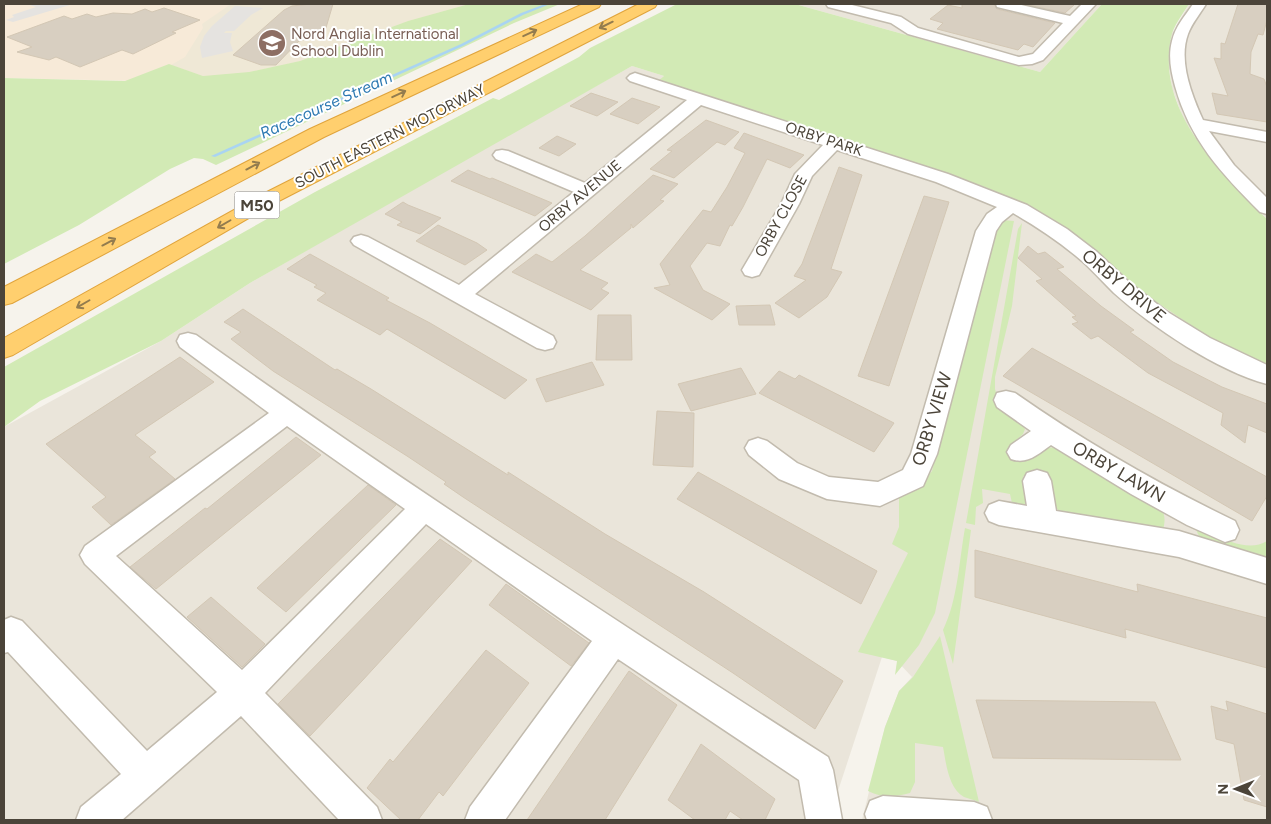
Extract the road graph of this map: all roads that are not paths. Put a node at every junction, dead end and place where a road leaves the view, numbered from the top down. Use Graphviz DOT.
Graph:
graph roads {
  1 [pos="594,4"];
  2 [pos="650,4"];
  3 [pos="833,4"];
  4 [pos="1002,4"];
  5 [pos="1089,4"];
  6 [pos="1199,4"];
  7 [pos="1072,21"];
  8 [pos="635,78"];
  9 [pos="698,99"];
  10 [pos="1196,124"];
  11 [pos="1267,137"];
  12 [pos="834,143"];
  13 [pos="502,155"];
  14 [pos="586,190"];
  15 [pos="1011,205"];
  16 [pos="1267,208"];
  17 [pos="361,241"];
  18 [pos="752,270"];
  19 [pos="462,294"];
  20 [pos="4,297"];
  21 [pos="188,341"];
  22 [pos="545,342"];
  23 [pos="4,349"];
  24 [pos="1267,375"];
  25 [pos="1006,400"];
  26 [pos="287,414"];
  27 [pos="1050,432"];
  28 [pos="758,448"];
  29 [pos="1020,452"];
  30 [pos="1037,481"];
  31 [pos="425,507"];
  32 [pos="999,512"];
  33 [pos="1188,512"];
  34 [pos="1044,521"];
  35 [pos="1225,530"];
  36 [pos="1179,544"];
  37 [pos="1267,571"];
  38 [pos="4,638"];
  39 [pos="614,638"];
  40 [pos="242,692"];
  41 [pos="146,775"];
  42 [pos="883,814"];
  43 [pos="94,820"];
  44 [pos="364,820"];
  45 [pos="483,820"];
  46 [pos="824,820"];
  47 [pos="974,820"];
  20 -- 1 [label="highway, SOUTH EASTERN MOTORWAY / M50, one-way"];
  2 -- 23 [label="highway, SOUTH EASTERN MOTORWAY / M50, one-way"];
  3 -- 7 [label="street"];
  4 -- 7 [label="street"];
  5 -- 7 [label="street"];
  6 -- 10 [label="street"];
  8 -- 9 [label="street, ORBY PARK"];
  9 -- 12 [label="street, ORBY PARK"];
  9 -- 14 [label="street, ORBY AVENUE"];
  10 -- 11 [label="street"];
  10 -- 16 [label="street"];
  12 -- 15 [label="street, ORBY PARK"];
  12 -- 18 [label="street, ORBY CLOSE"];
  13 -- 14 [label="street"];
  14 -- 19 [label="street, ORBY AVENUE"];
  15 -- 24 [label="street, ORBY DRIVE"];
  15 -- 28 [label="street, ORBY VIEW"];
  17 -- 19 [label="street"];
  19 -- 22 [label="street"];
  21 -- 26 [label="street"];
  25 -- 27 [label="street, ORBY LAWN"];
  26 -- 31 [label="street"];
  26 -- 40 [label="street"];
  27 -- 29 [label="street"];
  27 -- 33 [label="street, ORBY LAWN"];
  30 -- 34 [label="street"];
  31 -- 39 [label="street"];
  31 -- 40 [label="street"];
  32 -- 34 [label="street"];
  33 -- 35 [label="street, ORBY LAWN"];
  33 -- 36 [label="street"];
  34 -- 36 [label="street"];
  36 -- 37 [label="street"];
  38 -- 41 [label="street"];
  39 -- 45 [label="street"];
  39 -- 46 [label="street"];
  40 -- 41 [label="street"];
  40 -- 44 [label="street"];
  41 -- 43 [label="street"];
  42 -- 47 [label="street"];
}
